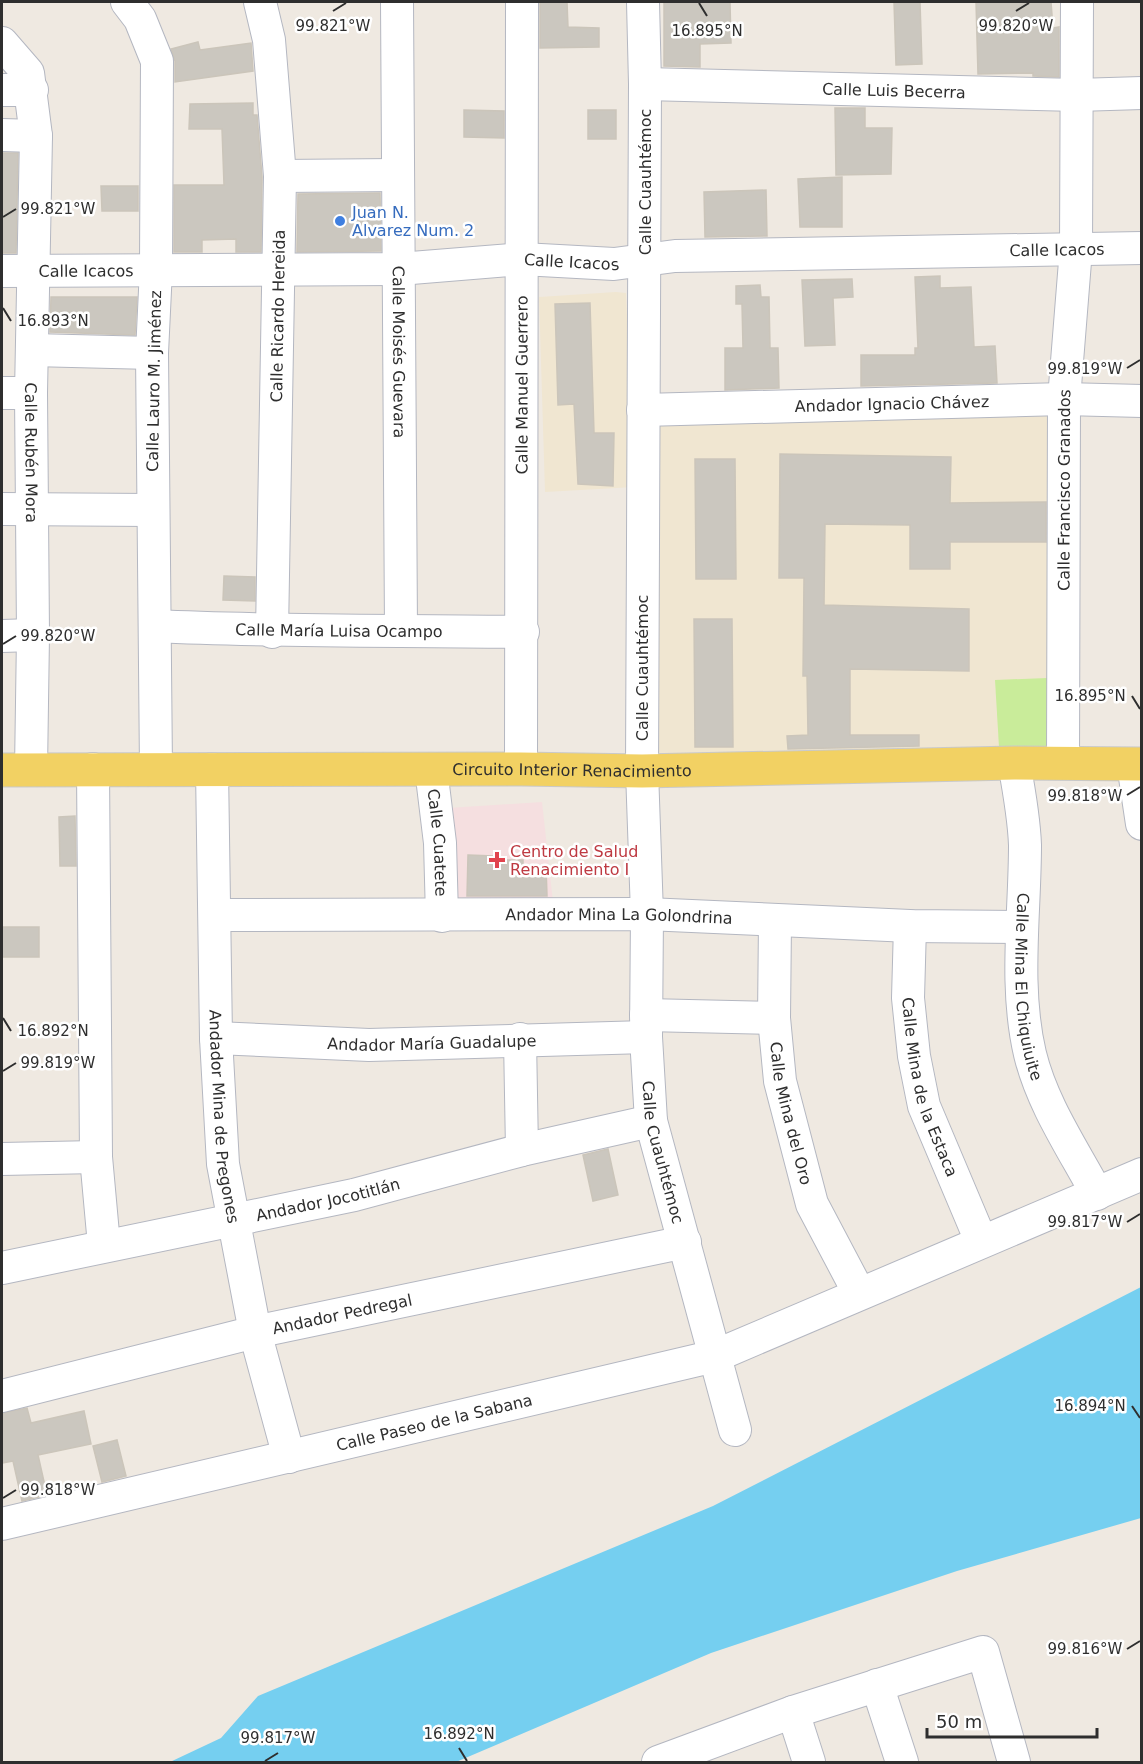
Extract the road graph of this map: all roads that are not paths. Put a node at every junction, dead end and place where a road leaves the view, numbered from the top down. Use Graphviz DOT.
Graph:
graph roads {
  1 [pos="127,2"];
  2 [pos="260,2"];
  3 [pos="397,2"];
  4 [pos="522,2"];
  5 [pos="643,2"];
  6 [pos="1077,2"];
  7 [pos="2,43"];
  8 [pos="645,84"];
  9 [pos="17,90"];
  10 [pos="1142,93"];
  11 [pos="1077,95"];
  12 [pos="2,135"];
  13 [pos="36,136"];
  14 [pos="396,175"];
  15 [pos="280,176"];
  16 [pos="1142,248"];
  17 [pos="1076,249"];
  18 [pos="522,259"];
  19 [pos="644,260"];
  20 [pos="156,269"];
  21 [pos="399,269"];
  22 [pos="280,270"];
  23 [pos="17,271"];
  24 [pos="32,350"];
  25 [pos="152,353"];
  26 [pos="16,393"];
  27 [pos="1064,399"];
  28 [pos="1142,401"];
  29 [pos="643,410"];
  30 [pos="16,508"];
  31 [pos="152,510"];
  32 [pos="155,626"];
  33 [pos="400,630"];
  34 [pos="272,632"];
  35 [pos="523,633"];
  36 [pos="33,635"];
  37 [pos="2,636"];
  38 [pos="1014,763"];
  39 [pos="1063,763"];
  40 [pos="1137,764"];
  41 [pos="93,769"];
  42 [pos="156,769"];
  43 [pos="212,769"];
  44 [pos="431,769"];
  45 [pos="521,769"];
  46 [pos="16,770"];
  47 [pos="642,771"];
  48 [pos="1142,825"];
  49 [pos="647,914"];
  50 [pos="215,915"];
  51 [pos="442,916"];
  52 [pos="775,921"];
  53 [pos="910,926"];
  54 [pos="1021,927"];
  55 [pos="774,1018"];
  56 [pos="646,1026"];
  57 [pos="216,1038"];
  58 [pos="520,1039"];
  59 [pos="651,1121"];
  60 [pos="522,1150"];
  61 [pos="96,1157"];
  62 [pos="2,1159"];
  63 [pos="1142,1174"];
  64 [pos="1097,1194"];
  65 [pos="232,1218"];
  66 [pos="981,1241"];
  67 [pos="685,1242"];
  68 [pos="104,1245"];
  69 [pos="2,1268"];
  70 [pos="859,1293"];
  71 [pos="255,1332"];
  72 [pos="716,1356"];
  73 [pos="2,1396"];
  74 [pos="735,1430"];
  75 [pos="289,1457"];
  76 [pos="2,1524"];
  77 [pos="877,1685"];
  78 [pos="793,1712"];
  79 [pos="709,1754"];
  80 [pos="658,1762"];
  81 [pos="809,1762"];
  82 [pos="902,1762"];
  83 [pos="1014,1762"];
  1 -- 20 [label="street, Calle Lauro M. Jiménez"];
  2 -- 15 [label="street, Calle Ricardo Hereida"];
  3 -- 14 [label="street, Calle Moisés Guevara"];
  4 -- 18 [label="street, Calle Manuel Guerrero"];
  5 -- 8 [label="street, Calle Cuauhtémoc"];
  6 -- 11 [label="street, Calle Francisco Granados"];
  7 -- 9 [label="street, Calle Rubén Mora"];
  8 -- 11 [label="street, Calle Luis Becerra"];
  8 -- 19 [label="street, Calle Cuauhtémoc"];
  9 -- 13 [label="street, Calle Rubén Mora"];
  10 -- 11 [label="street, Calle Luis Becerra"];
  11 -- 17 [label="street, Calle Francisco Granados"];
  12 -- 13 [label="street"];
  13 -- 23 [label="street, Calle Rubén Mora"];
  14 -- 15 [label="street"];
  14 -- 21 [label="street, Calle Moisés Guevara"];
  15 -- 22 [label="street, Calle Ricardo Hereida"];
  16 -- 17 [label="street, Calle Icacos"];
  17 -- 19 [label="street, Calle Icacos"];
  17 -- 27 [label="street, Calle Francisco Granados"];
  18 -- 19 [label="street, Calle Icacos"];
  18 -- 21 [label="street, Calle Icacos"];
  18 -- 35 [label="street, Calle Manuel Guerrero"];
  19 -- 29 [label="street, Calle Cuauhtémoc"];
  20 -- 22 [label="street, Calle Icacos"];
  20 -- 23 [label="street, Calle Icacos"];
  20 -- 25 [label="street, Calle Lauro M. Jiménez"];
  21 -- 22 [label="street, Calle Icacos"];
  21 -- 33 [label="street, Calle Moisés Guevara"];
  22 -- 34 [label="street, Calle Ricardo Hereida"];
  23 -- 24 [label="street, Calle Rubén Mora"];
  24 -- 25 [label="street"];
  24 -- 26 [label="street, Calle Rubén Mora"];
  25 -- 31 [label="street, Calle Lauro M. Jiménez"];
  26 -- 30 [label="street, Calle Rubén Mora"];
  27 -- 28 [label="street, Andador Ignacio Chávez"];
  27 -- 29 [label="street, Andador Ignacio Chávez"];
  27 -- 39 [label="street, Calle Francisco Granados"];
  29 -- 47 [label="street, Calle Cuauhtémoc"];
  30 -- 31 [label="street"];
  30 -- 36 [label="street, Calle Rubén Mora"];
  31 -- 32 [label="street, Calle Lauro M. Jiménez"];
  32 -- 34 [label="street, Calle María Luisa Ocampo"];
  32 -- 42 [label="street, Calle Lauro M. Jiménez"];
  33 -- 34 [label="street, Calle María Luisa Ocampo"];
  33 -- 35 [label="street, Calle María Luisa Ocampo"];
  35 -- 45 [label="street, Calle Manuel Guerrero"];
  36 -- 37 [label="street"];
  36 -- 46 [label="street, Calle Rubén Mora"];
  38 -- 39 [label="main road, Circuito Interior Renacimiento"];
  38 -- 47 [label="main road, Circuito Interior Renacimiento"];
  38 -- 54 [label="street, Calle Mina El Chiquiuite"];
  39 -- 40 [label="main road, Circuito Interior Renacimiento"];
  40 -- 48 [label="street"];
  41 -- 42 [label="main road, Circuito Interior Renacimiento"];
  41 -- 46 [label="main road, Circuito Interior Renacimiento"];
  41 -- 61 [label="street"];
  42 -- 43 [label="main road, Circuito Interior Renacimiento"];
  43 -- 44 [label="main road, Circuito Interior Renacimiento"];
  43 -- 50 [label="street, Andador Mina de Pregones"];
  44 -- 45 [label="main road, Circuito Interior Renacimiento"];
  44 -- 51 [label="street, Calle Cuatete"];
  45 -- 47 [label="main road, Circuito Interior Renacimiento"];
  47 -- 49 [label="street, Calle Cuauhtémoc"];
  49 -- 51 [label="street, Andador Mina La Golondrina"];
  49 -- 52 [label="street, Andador Mina La Golondrina"];
  49 -- 56 [label="street, Calle Cuauhtémoc"];
  50 -- 51 [label="street, Andador Mina La Golondrina"];
  50 -- 57 [label="street, Andador Mina de Pregones"];
  52 -- 53 [label="street, Andador Mina La Golondrina"];
  52 -- 55 [label="street, Calle Mina del Oro"];
  53 -- 54 [label="street, Andador Mina La Golondrina"];
  53 -- 66 [label="street, Calle Mina de la Estaca"];
  54 -- 64 [label="street, Calle Mina El Chiquiuite"];
  55 -- 56 [label="street, Andador María Guadalupe"];
  55 -- 70 [label="street, Calle Mina del Oro"];
  56 -- 58 [label="street, Andador María Guadalupe"];
  56 -- 59 [label="street, Calle Cuauhtémoc"];
  57 -- 58 [label="street, Andador María Guadalupe"];
  57 -- 65 [label="street, Andador Mina de Pregones"];
  58 -- 60 [label="street"];
  59 -- 60 [label="street, Andador Jocotitlán"];
  59 -- 67 [label="street, Calle Cuauhtémoc"];
  60 -- 65 [label="street, Andador Jocotitlán"];
  61 -- 62 [label="street"];
  61 -- 68 [label="street"];
  63 -- 64 [label="street, Calle Paseo de la Sabana"];
  64 -- 66 [label="street, Calle Paseo de la Sabana"];
  65 -- 68 [label="street, Andador Jocotitlán"];
  65 -- 71 [label="street, Andador Mina de Pregones"];
  66 -- 70 [label="street, Calle Paseo de la Sabana"];
  67 -- 71 [label="street, Andador Pedregal"];
  67 -- 72 [label="street, Calle Cuauhtémoc"];
  68 -- 69 [label="street, Andador Jocotitlán"];
  70 -- 72 [label="street, Calle Paseo de la Sabana"];
  71 -- 73 [label="street, Andador Pedregal"];
  71 -- 75 [label="street, Andador Mina de Pregones"];
  72 -- 74 [label="street, Calle Cuauhtémoc"];
  72 -- 75 [label="street, Calle Paseo de la Sabana"];
  75 -- 76 [label="street, Calle Paseo de la Sabana"];
  77 -- 78 [label="street"];
  77 -- 82 [label="street"];
  77 -- 83 [label="street"];
  78 -- 79 [label="street"];
  78 -- 81 [label="street"];
  79 -- 80 [label="street"];
}
